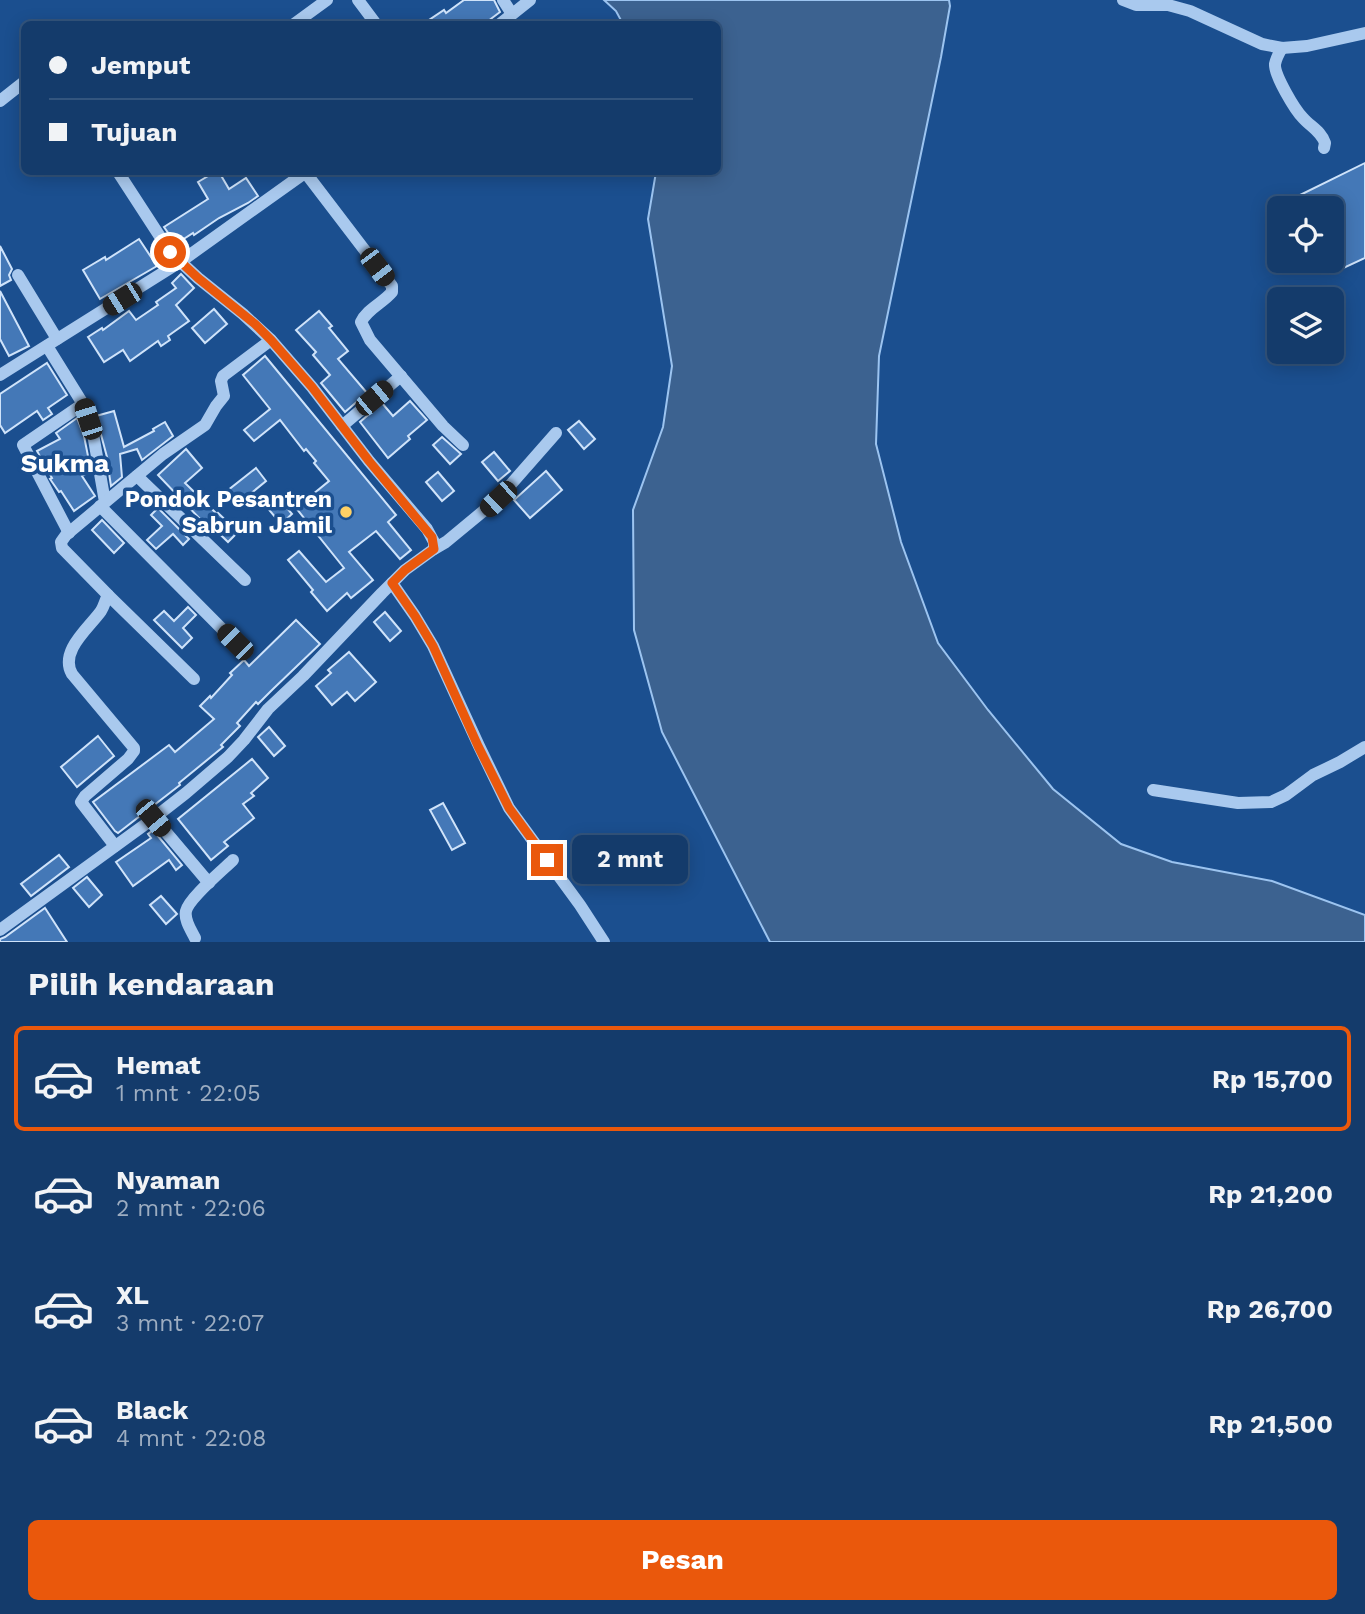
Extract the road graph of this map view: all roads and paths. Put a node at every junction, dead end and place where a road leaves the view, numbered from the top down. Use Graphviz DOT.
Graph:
graph roads {
  1 [pos="327,0"];
  2 [pos="358,0"];
  3 [pos="503,0"];
  4 [pos="530,0"];
  5 [pos="1123,0"];
  6 [pos="512,14"];
  7 [pos="298,21"];
  8 [pos="374,21"];
  9 [pos="503,21"];
  10 [pos="1365,33"];
  11 [pos="1282,48"];
  12 [pos="21,84"];
  13 [pos="0,101"];
  14 [pos="1324,148"];
  15 [pos="120,175"];
  16 [pos="297,175"];
  17 [pos="299,175"];
  18 [pos="180,262"];
  19 [pos="18,275"];
  20 [pos="271,340"];
  21 [pos="52,343"];
  22 [pos="0,375"];
  23 [pos="401,376"];
  24 [pos="83,404"];
  25 [pos="342,426"];
  26 [pos="556,433"];
  27 [pos="463,445"];
  28 [pos="137,476"];
  29 [pos="102,504"];
  30 [pos="69,533"];
  31 [pos="434,549"];
  32 [pos="245,580"];
  33 [pos="392,583"];
  34 [pos="108,595"];
  35 [pos="235,642"];
  36 [pos="194,680"];
  37 [pos="1365,747"];
  38 [pos="1153,790"];
  39 [pos="153,818"];
  40 [pos="115,846"];
  41 [pos="233,860"];
  42 [pos="209,883"];
  43 [pos="0,930"];
  44 [pos="195,938"];
  45 [pos="604,942"];
  1 -- 7 [label="street"];
  2 -- 8 [label="street"];
  3 -- 6 [label="street"];
  4 -- 6 [label="street"];
  5 -- 11 [label="street"];
  6 -- 9 [label="street"];
  10 -- 11 [label="street"];
  11 -- 14 [label="street"];
  12 -- 13 [label="street"];
  15 -- 18 [label="street"];
  16 -- 18 [label="street"];
  17 -- 23 [label="street"];
  18 -- 20 [label="street"];
  18 -- 21 [label="street"];
  19 -- 21 [label="street"];
  20 -- 25 [label="street"];
  20 -- 28 [label="street"];
  21 -- 22 [label="street"];
  21 -- 24 [label="street"];
  23 -- 25 [label="street"];
  23 -- 27 [label="street"];
  24 -- 29 [label="street"];
  24 -- 30 [label="street"];
  25 -- 31 [label="street"];
  26 -- 31 [label="street"];
  28 -- 29 [label="street"];
  28 -- 32 [label="street"];
  29 -- 30 [label="street"];
  29 -- 35 [label="street"];
  30 -- 34 [label="street"];
  31 -- 33 [label="street"];
  33 -- 39 [label="street"];
  33 -- 45 [label="street"];
  34 -- 36 [label="street"];
  34 -- 40 [label="street"];
  37 -- 38 [label="street"];
  39 -- 40 [label="street"];
  39 -- 42 [label="street"];
  40 -- 43 [label="street"];
  41 -- 42 [label="street"];
  42 -- 44 [label="street"];
}
